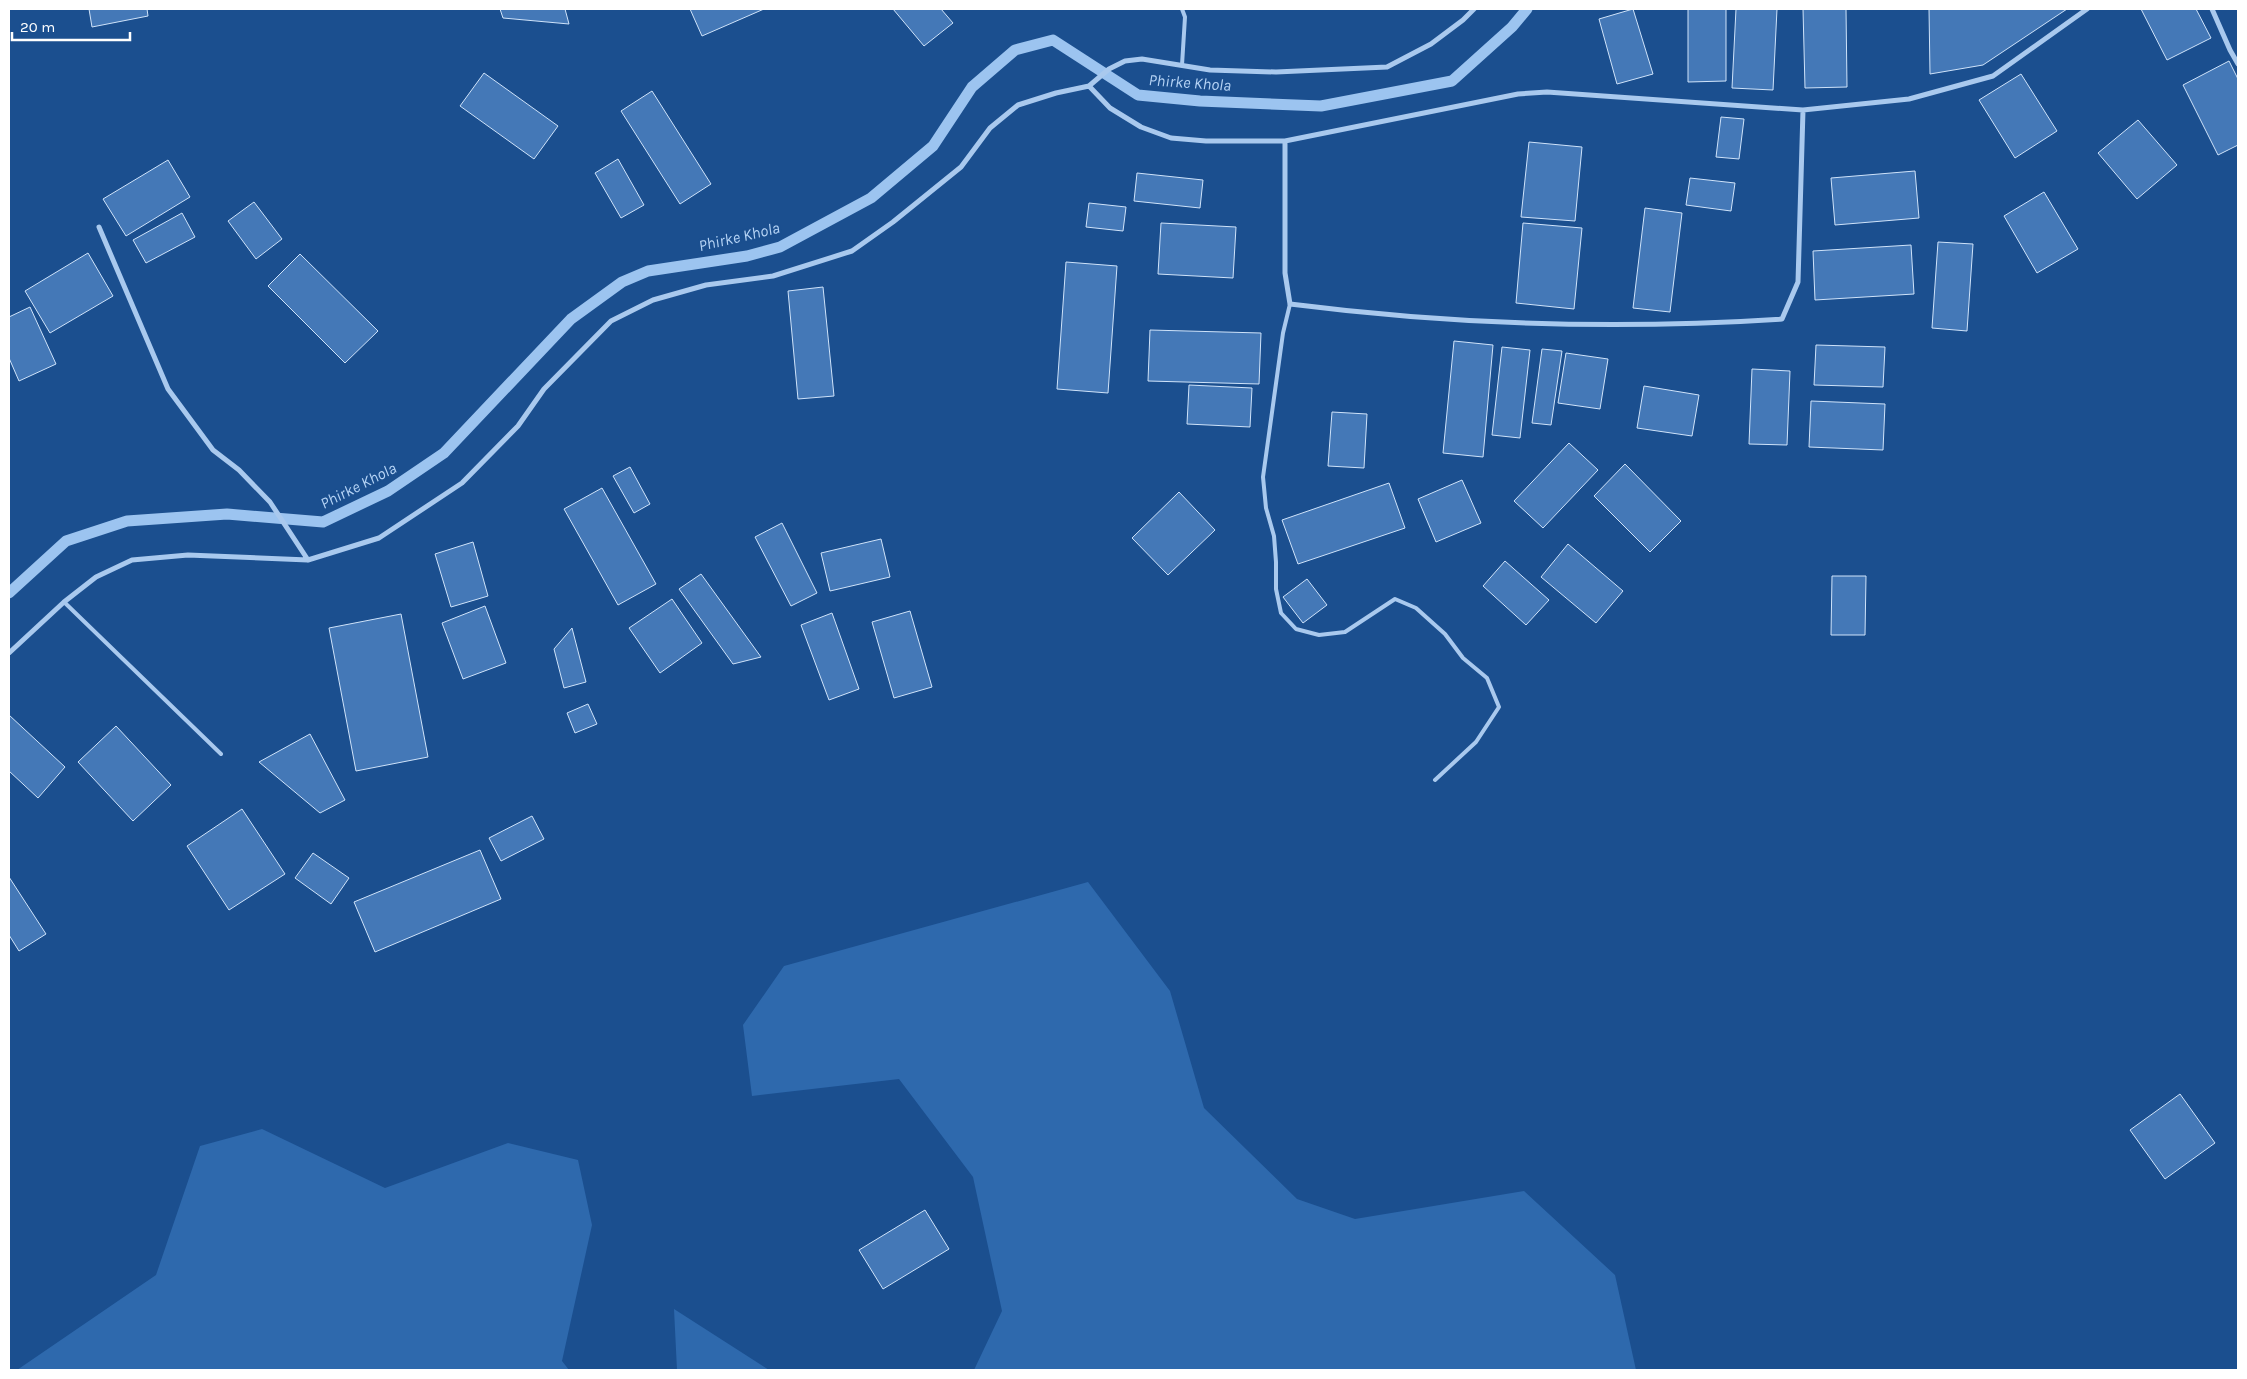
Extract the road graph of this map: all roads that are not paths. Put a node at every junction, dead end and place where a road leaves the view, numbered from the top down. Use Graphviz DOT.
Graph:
graph roads {
  1 [pos="1182,9"];
  2 [pos="1474,9"];
  3 [pos="2087,9"];
  4 [pos="2212,9"];
  5 [pos="2238,64"];
  6 [pos="1182,65"];
  7 [pos="1090,86"];
  8 [pos="1803,110"];
  9 [pos="1285,141"];
  10 [pos="99,227"];
  11 [pos="1290,304"];
  12 [pos="308,560"];
  13 [pos="64,602"];
  14 [pos="9,653"];
  15 [pos="222,754"];
  16 [pos="1435,780"];
  1 -- 6 [label="lane"];
  2 -- 6 [label="street"];
  3 -- 8 [label="street"];
  4 -- 5 [label="street"];
  6 -- 7 [label="street"];
  7 -- 9 [label="street"];
  7 -- 12 [label="street"];
  8 -- 9 [label="street"];
  8 -- 11 [label="street"];
  9 -- 11 [label="street"];
  10 -- 12 [label="street"];
  11 -- 16 [label="lane"];
  12 -- 13 [label="street"];
  13 -- 14 [label="street"];
  13 -- 15 [label="lane"];
}
